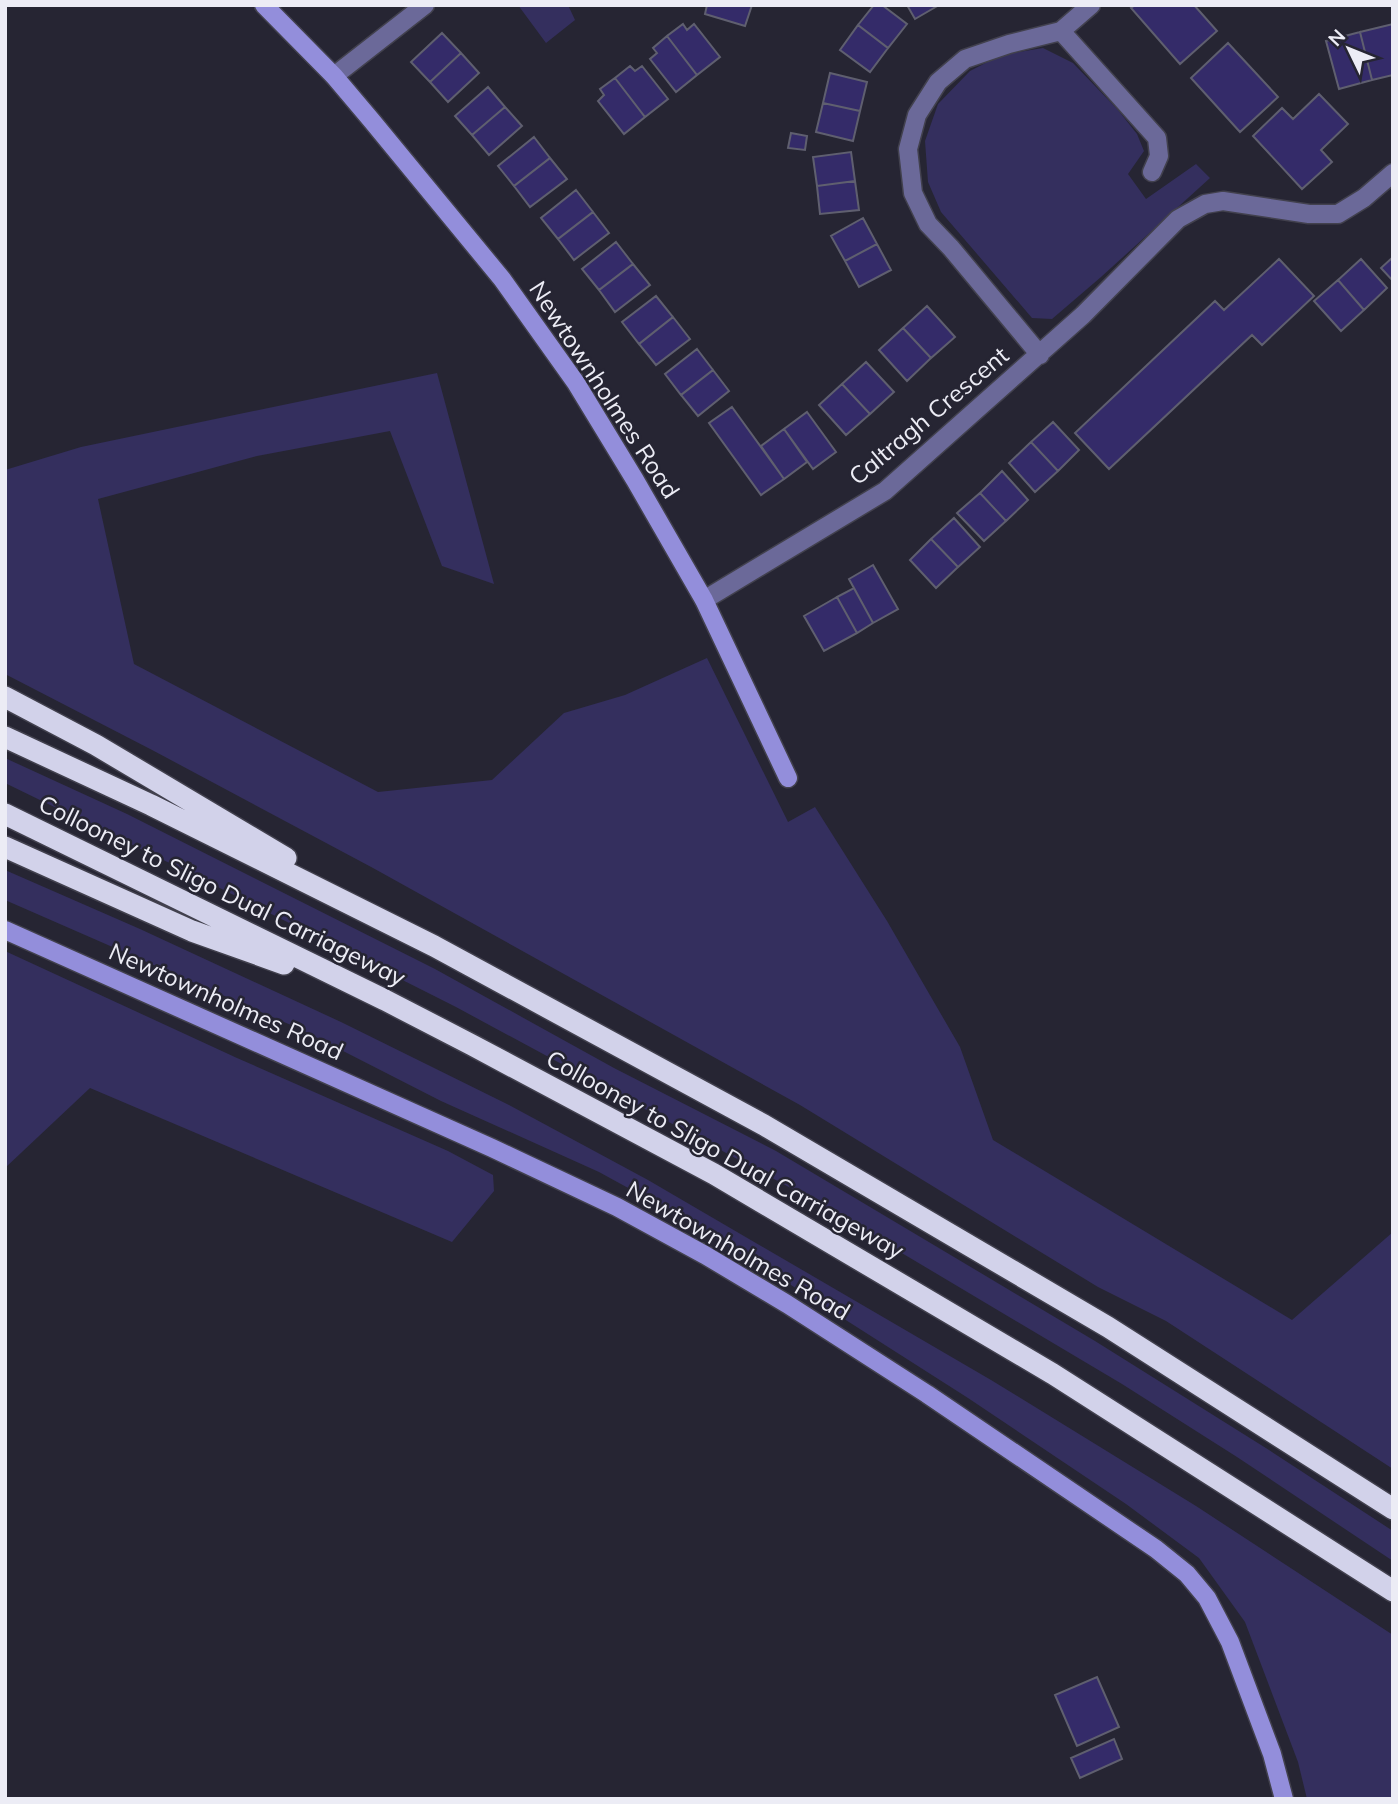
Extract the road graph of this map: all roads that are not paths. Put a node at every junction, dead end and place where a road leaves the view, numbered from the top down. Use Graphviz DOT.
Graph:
graph roads {
  1 [pos="264,5"];
  2 [pos="425,5"];
  3 [pos="1091,5"];
  4 [pos="1061,32"];
  5 [pos="334,76"];
  6 [pos="1152,172"];
  7 [pos="1393,173"];
  8 [pos="1040,355"];
  9 [pos="704,600"];
  10 [pos="5,697"];
  11 [pos="5,737"];
  12 [pos="788,778"];
  13 [pos="5,814"];
  14 [pos="5,847"];
  15 [pos="5,930"];
  16 [pos="434,946"];
  17 [pos="385,1000"];
  18 [pos="1393,1509"];
  19 [pos="1393,1591"];
  20 [pos="1284,1799"];
  1 -- 5 [label="street, Newtownholmes Road"];
  2 -- 5 [label="street"];
  3 -- 4 [label="street, Caltragh Crescent"];
  4 -- 6 [label="street"];
  4 -- 8 [label="street, Caltragh Crescent"];
  5 -- 9 [label="street, Newtownholmes Road"];
  7 -- 8 [label="street, Caltragh Crescent"];
  8 -- 9 [label="street, Caltragh Crescent"];
  9 -- 12 [label="street, Newtownholmes Road"];
  10 -- 16 [label="highway"];
  11 -- 16 [label="highway, Collooney to Sligo Dual Carriageway"];
  13 -- 17 [label="highway, Collooney to Sligo Dual Carriageway"];
  14 -- 17 [label="highway"];
  15 -- 20 [label="street, Newtownholmes Road"];
  16 -- 18 [label="highway, Collooney to Sligo Dual Carriageway"];
  17 -- 19 [label="highway, Collooney to Sligo Dual Carriageway"];
}
